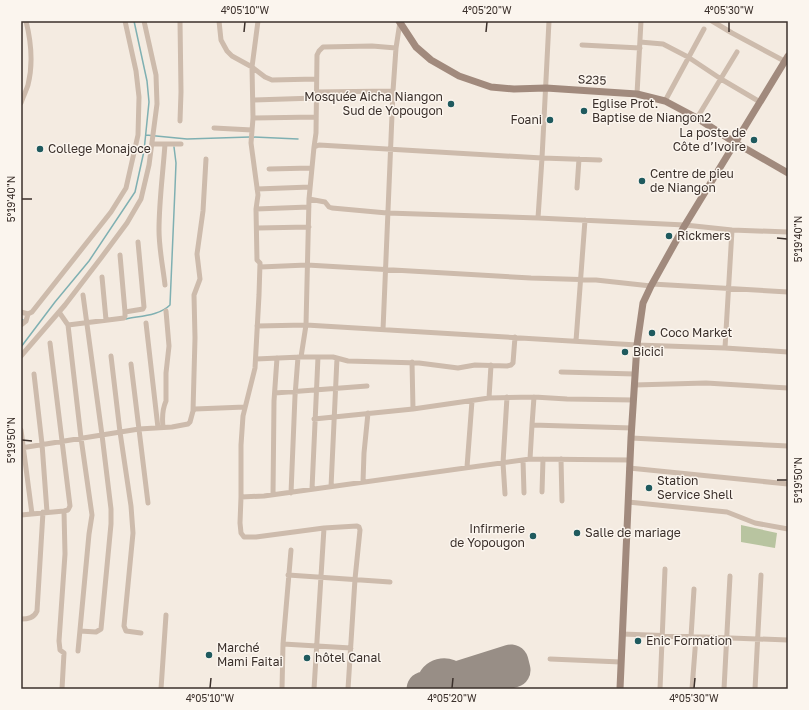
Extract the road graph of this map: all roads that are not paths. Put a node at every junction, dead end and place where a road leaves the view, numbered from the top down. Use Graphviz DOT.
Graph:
graph roads {
  1 [pos="26,21"];
  2 [pos="125,21"];
  3 [pos="144,21"];
  4 [pos="180,21"];
  5 [pos="219,21"];
  6 [pos="258,21"];
  7 [pos="549,21"];
  8 [pos="641,21"];
  9 [pos="712,21"];
  10 [pos="399,22"];
  11 [pos="704,29"];
  12 [pos="582,45"];
  13 [pos="640,45"];
  14 [pos="396,48"];
  15 [pos="737,52"];
  16 [pos="688,57"];
  17 [pos="787,60"];
  18 [pos="252,67"];
  19 [pos="316,79"];
  20 [pos="721,79"];
  21 [pos="546,88"];
  22 [pos="393,91"];
  23 [pos="316,92"];
  24 [pos="637,94"];
  25 [pos="316,98"];
  26 [pos="253,100"];
  27 [pos="665,100"];
  28 [pos="760,102"];
  29 [pos="21,103"];
  30 [pos="316,117"];
  31 [pos="253,118"];
  32 [pos="697,118"];
  33 [pos="180,121"];
  34 [pos="214,128"];
  35 [pos="252,135"];
  36 [pos="734,142"];
  37 [pos="152,143"];
  38 [pos="165,144"];
  39 [pos="181,144"];
  40 [pos="314,147"];
  41 [pos="391,150"];
  42 [pos="542,158"];
  43 [pos="206,159"];
  44 [pos="579,159"];
  45 [pos="600,160"];
  46 [pos="268,168"];
  47 [pos="311,168"];
  48 [pos="788,174"];
  49 [pos="257,188"];
  50 [pos="310,188"];
  51 [pos="577,188"];
  52 [pos="309,199"];
  53 [pos="309,207"];
  54 [pos="256,209"];
  55 [pos="387,213"];
  56 [pos="538,218"];
  57 [pos="585,220"];
  58 [pos="685,225"];
  59 [pos="308,227"];
  60 [pos="258,228"];
  61 [pos="732,230"];
  62 [pos="788,232"];
  63 [pos="138,242"];
  64 [pos="120,255"];
  65 [pos="308,265"];
  66 [pos="260,267"];
  67 [pos="384,271"];
  68 [pos="102,277"];
  69 [pos="580,280"];
  70 [pos="165,285"];
  71 [pos="652,285"];
  72 [pos="729,289"];
  73 [pos="788,292"];
  74 [pos="83,294"];
  75 [pos="166,311"];
  76 [pos="21,312"];
  77 [pos="59,312"];
  78 [pos="126,312"];
  79 [pos="28,314"];
  80 [pos="106,320"];
  81 [pos="86,322"];
  82 [pos="146,323"];
  83 [pos="21,325"];
  84 [pos="68,325"];
  85 [pos="306,325"];
  86 [pos="257,326"];
  87 [pos="383,330"];
  88 [pos="515,337"];
  89 [pos="576,341"];
  90 [pos="50,343"];
  91 [pos="637,345"];
  92 [pos="725,348"];
  93 [pos="788,352"];
  94 [pos="21,356"];
  95 [pos="111,356"];
  96 [pos="300,357"];
  97 [pos="318,357"];
  98 [pos="277,358"];
  99 [pos="337,358"];
  100 [pos="256,359"];
  101 [pos="412,362"];
  102 [pos="131,364"];
  103 [pos="491,365"];
  104 [pos="561,372"];
  105 [pos="34,374"];
  106 [pos="635,374"];
  107 [pos="634,385"];
  108 [pos="367,386"];
  109 [pos="335,388"];
  110 [pos="788,388"];
  111 [pos="316,390"];
  112 [pos="295,392"];
  113 [pos="274,393"];
  114 [pos="507,397"];
  115 [pos="534,397"];
  116 [pos="489,398"];
  117 [pos="634,400"];
  118 [pos="472,401"];
  119 [pos="245,407"];
  120 [pos="413,409"];
  121 [pos="193,411"];
  122 [pos="368,413"];
  123 [pos="334,417"];
  124 [pos="314,419"];
  125 [pos="532,425"];
  126 [pos="161,428"];
  127 [pos="632,428"];
  128 [pos="139,429"];
  129 [pos="21,430"];
  130 [pos="120,432"];
  131 [pos="102,435"];
  132 [pos="81,438"];
  133 [pos="631,438"];
  134 [pos="62,441"];
  135 [pos="42,444"];
  136 [pos="788,446"];
  137 [pos="22,447"];
  138 [pos="530,459"];
  139 [pos="543,459"];
  140 [pos="561,459"];
  141 [pos="523,460"];
  142 [pos="630,460"];
  143 [pos="502,462"];
  144 [pos="467,467"];
  145 [pos="629,468"];
  146 [pos="363,482"];
  147 [pos="788,484"];
  148 [pos="331,487"];
  149 [pos="312,490"];
  150 [pos="291,492"];
  151 [pos="542,492"];
  152 [pos="524,493"];
  153 [pos="505,494"];
  154 [pos="273,495"];
  155 [pos="241,497"];
  156 [pos="562,502"];
  157 [pos="628,502"];
  158 [pos="148,503"];
  159 [pos="64,511"];
  160 [pos="45,512"];
  161 [pos="32,514"];
  162 [pos="21,515"];
  163 [pos="324,528"];
  164 [pos="788,529"];
  165 [pos="290,550"];
  166 [pos="665,569"];
  167 [pos="288,575"];
  168 [pos="761,575"];
  169 [pos="730,576"];
  170 [pos="321,577"];
  171 [pos="355,579"];
  172 [pos="390,582"];
  173 [pos="694,588"];
  174 [pos="166,615"];
  175 [pos="21,619"];
  176 [pos="80,631"];
  177 [pos="141,633"];
  178 [pos="622,634"];
  179 [pos="662,636"];
  180 [pos="690,637"];
  181 [pos="696,637"];
  182 [pos="727,638"];
  183 [pos="757,639"];
  184 [pos="788,640"];
  185 [pos="283,644"];
  186 [pos="316,645"];
  187 [pos="351,648"];
  188 [pos="78,650"];
  189 [pos="550,659"];
  190 [pos="621,662"];
  191 [pos="62,689"];
  192 [pos="161,689"];
  193 [pos="282,689"];
  194 [pos="314,689"];
  195 [pos="348,689"];
  196 [pos="620,689"];
  197 [pos="660,689"];
  198 [pos="692,689"];
  199 [pos="724,689"];
  200 [pos="754,689"];
  1 -- 29 [label="street"];
  2 -- 79 [label="street"];
  3 -- 37 [label="street"];
  4 -- 33 [label="street"];
  5 -- 18 [label="street"];
  6 -- 18 [label="street"];
  7 -- 21 [label="street"];
  8 -- 13 [label="street"];
  9 -- 17 [label="street"];
  10 -- 14 [label="street"];
  10 -- 21 [label="street, S235"];
  11 -- 16 [label="street"];
  12 -- 13 [label="street"];
  13 -- 16 [label="street"];
  13 -- 24 [label="street"];
  14 -- 19 [label="street"];
  14 -- 22 [label="street"];
  15 -- 20 [label="street"];
  16 -- 20 [label="street"];
  16 -- 27 [label="street"];
  17 -- 28 [label="street"];
  18 -- 19 [label="street"];
  18 -- 26 [label="street"];
  19 -- 23 [label="street"];
  20 -- 28 [label="street"];
  20 -- 32 [label="street"];
  21 -- 24 [label="street, S235"];
  21 -- 42 [label="street"];
  22 -- 23 [label="street"];
  22 -- 41 [label="street"];
  23 -- 25 [label="street"];
  24 -- 27 [label="street, S235"];
  25 -- 26 [label="street"];
  25 -- 30 [label="street"];
  26 -- 31 [label="street"];
  27 -- 32 [label="street, S235"];
  28 -- 36 [label="street"];
  30 -- 31 [label="street"];
  30 -- 40 [label="street"];
  31 -- 35 [label="street"];
  32 -- 36 [label="street, S235"];
  34 -- 35 [label="street"];
  35 -- 49 [label="street"];
  36 -- 48 [label="street, S235"];
  36 -- 58 [label="street"];
  37 -- 38 [label="street"];
  37 -- 77 [label="street"];
  38 -- 39 [label="street"];
  38 -- 70 [label="street"];
  40 -- 41 [label="street"];
  40 -- 47 [label="street"];
  41 -- 42 [label="street"];
  41 -- 55 [label="street"];
  42 -- 44 [label="street"];
  42 -- 56 [label="street"];
  43 -- 121 [label="street"];
  44 -- 45 [label="street"];
  44 -- 51 [label="street"];
  46 -- 47 [label="street"];
  47 -- 50 [label="street"];
  49 -- 50 [label="street"];
  49 -- 54 [label="street"];
  50 -- 52 [label="street"];
  52 -- 53 [label="street"];
  52 -- 55 [label="street"];
  53 -- 54 [label="street"];
  53 -- 59 [label="street"];
  54 -- 60 [label="street"];
  55 -- 56 [label="street"];
  55 -- 67 [label="street"];
  56 -- 57 [label="street"];
  57 -- 58 [label="street"];
  57 -- 69 [label="street"];
  58 -- 61 [label="street"];
  58 -- 71 [label="street"];
  59 -- 60 [label="street"];
  59 -- 65 [label="street"];
  60 -- 66 [label="street"];
  61 -- 62 [label="street"];
  61 -- 72 [label="street"];
  63 -- 78 [label="street"];
  64 -- 78 [label="street"];
  65 -- 66 [label="street"];
  65 -- 67 [label="street"];
  65 -- 85 [label="street"];
  66 -- 86 [label="street"];
  67 -- 69 [label="street"];
  67 -- 87 [label="street"];
  68 -- 80 [label="street"];
  69 -- 71 [label="street"];
  69 -- 89 [label="street"];
  71 -- 72 [label="street"];
  71 -- 91 [label="street"];
  72 -- 73 [label="street"];
  72 -- 92 [label="street"];
  74 -- 81 [label="street"];
  75 -- 126 [label="street"];
  76 -- 79 [label="street"];
  77 -- 84 [label="street"];
  77 -- 94 [label="street"];
  78 -- 80 [label="street"];
  79 -- 83 [label="street"];
  80 -- 81 [label="street"];
  81 -- 84 [label="street"];
  81 -- 131 [label="street"];
  82 -- 126 [label="street"];
  84 -- 132 [label="street"];
  85 -- 86 [label="street"];
  85 -- 87 [label="street"];
  85 -- 96 [label="street"];
  86 -- 100 [label="street"];
  87 -- 88 [label="street"];
  88 -- 89 [label="street"];
  88 -- 103 [label="street"];
  89 -- 91 [label="street"];
  90 -- 134 [label="street"];
  91 -- 92 [label="street"];
  91 -- 106 [label="street"];
  92 -- 93 [label="street"];
  95 -- 130 [label="street"];
  96 -- 97 [label="street"];
  96 -- 98 [label="street"];
  96 -- 112 [label="street"];
  97 -- 99 [label="street"];
  97 -- 111 [label="street"];
  98 -- 100 [label="street"];
  98 -- 113 [label="street"];
  99 -- 101 [label="street"];
  99 -- 109 [label="street"];
  100 -- 119 [label="street"];
  101 -- 103 [label="street"];
  101 -- 120 [label="street"];
  102 -- 128 [label="street"];
  103 -- 116 [label="street"];
  104 -- 106 [label="street"];
  105 -- 135 [label="street"];
  106 -- 107 [label="street"];
  107 -- 110 [label="street"];
  107 -- 117 [label="street"];
  108 -- 109 [label="street"];
  109 -- 111 [label="street"];
  109 -- 123 [label="street"];
  111 -- 112 [label="street"];
  111 -- 124 [label="street"];
  112 -- 113 [label="street"];
  112 -- 150 [label="street"];
  113 -- 154 [label="street"];
  114 -- 115 [label="street"];
  114 -- 116 [label="street"];
  114 -- 143 [label="street"];
  115 -- 117 [label="street"];
  115 -- 125 [label="street"];
  116 -- 118 [label="street"];
  117 -- 127 [label="street"];
  118 -- 120 [label="street"];
  118 -- 144 [label="street"];
  119 -- 121 [label="street"];
  119 -- 155 [label="street"];
  120 -- 122 [label="street"];
  121 -- 126 [label="street"];
  122 -- 123 [label="street"];
  122 -- 146 [label="street"];
  123 -- 124 [label="street"];
  123 -- 148 [label="street"];
  124 -- 149 [label="street"];
  125 -- 127 [label="street"];
  125 -- 138 [label="street"];
  126 -- 128 [label="street"];
  127 -- 133 [label="street"];
  128 -- 130 [label="street"];
  128 -- 158 [label="street"];
  129 -- 137 [label="street"];
  130 -- 131 [label="street"];
  130 -- 177 [label="street"];
  131 -- 132 [label="street"];
  131 -- 176 [label="street"];
  132 -- 134 [label="street"];
  132 -- 176 [label="street"];
  133 -- 136 [label="street"];
  133 -- 142 [label="street"];
  134 -- 135 [label="street"];
  134 -- 159 [label="street"];
  135 -- 137 [label="street"];
  135 -- 160 [label="street"];
  137 -- 161 [label="street"];
  138 -- 139 [label="street"];
  138 -- 141 [label="street"];
  139 -- 140 [label="street"];
  139 -- 151 [label="street"];
  140 -- 142 [label="street"];
  140 -- 156 [label="street"];
  141 -- 143 [label="street"];
  141 -- 152 [label="street"];
  142 -- 145 [label="street"];
  143 -- 144 [label="street"];
  143 -- 153 [label="street"];
  144 -- 146 [label="street"];
  145 -- 147 [label="street"];
  145 -- 157 [label="street"];
  146 -- 148 [label="street"];
  148 -- 149 [label="street"];
  149 -- 150 [label="street"];
  150 -- 154 [label="street"];
  154 -- 155 [label="street"];
  155 -- 163 [label="street"];
  157 -- 164 [label="street"];
  157 -- 178 [label="street"];
  159 -- 160 [label="street"];
  159 -- 191 [label="street"];
  160 -- 161 [label="street"];
  160 -- 175 [label="street"];
  161 -- 162 [label="street"];
  163 -- 170 [label="street"];
  163 -- 171 [label="street"];
  165 -- 167 [label="street"];
  166 -- 179 [label="street"];
  167 -- 170 [label="street"];
  167 -- 185 [label="street"];
  168 -- 183 [label="street"];
  169 -- 182 [label="street"];
  170 -- 171 [label="street"];
  170 -- 186 [label="street"];
  171 -- 172 [label="street"];
  171 -- 187 [label="street"];
  173 -- 180 [label="street"];
  174 -- 192 [label="street"];
  176 -- 188 [label="street"];
  178 -- 179 [label="street"];
  178 -- 190 [label="street"];
  179 -- 180 [label="street"];
  179 -- 197 [label="street"];
  180 -- 181 [label="street"];
  181 -- 182 [label="street"];
  181 -- 198 [label="street"];
  182 -- 183 [label="street"];
  182 -- 199 [label="street"];
  183 -- 184 [label="street"];
  183 -- 200 [label="street"];
  185 -- 186 [label="street"];
  185 -- 193 [label="street"];
  186 -- 187 [label="street"];
  186 -- 194 [label="street"];
  187 -- 195 [label="street"];
  189 -- 190 [label="street"];
  190 -- 196 [label="street"];
}
